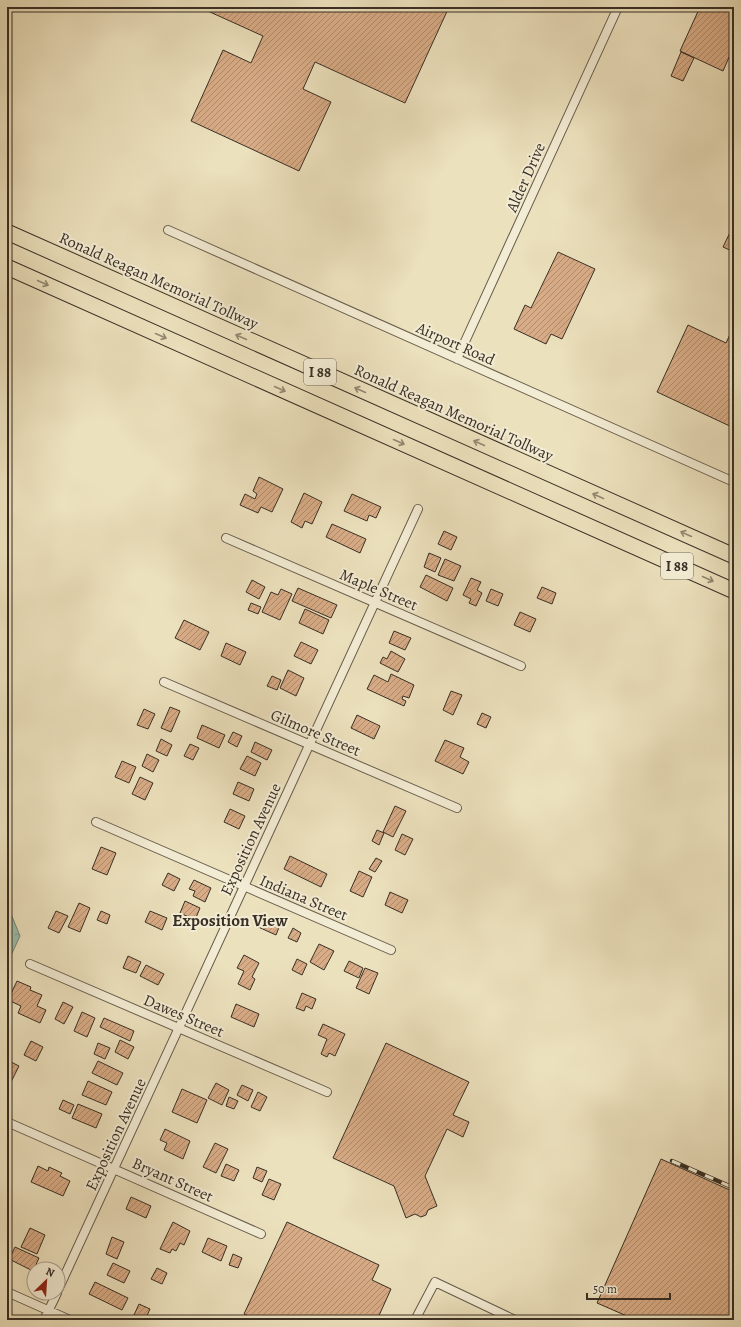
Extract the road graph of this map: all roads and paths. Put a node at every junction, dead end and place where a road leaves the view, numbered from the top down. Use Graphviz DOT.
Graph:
graph roads {
  1 [pos="618,7"];
  2 [pos="168,230"];
  3 [pos="7,232"];
  4 [pos="7,267"];
  5 [pos="457,359"];
  6 [pos="734,482"];
  7 [pos="418,509"];
  8 [pos="226,538"];
  9 [pos="734,556"];
  10 [pos="734,591"];
  11 [pos="375,602"];
  12 [pos="521,666"];
  13 [pos="164,682"];
  14 [pos="309,744"];
  15 [pos="457,808"];
  16 [pos="96,822"];
  17 [pos="244,886"];
  18 [pos="391,950"];
  19 [pos="30,964"];
  20 [pos="179,1028"];
  21 [pos="327,1092"];
  22 [pos="7,1122"];
  23 [pos="114,1169"];
  24 [pos="261,1234"];
  25 [pos="66,1273"];
  26 [pos="7,1292"];
  27 [pos="53,1301"];
  28 [pos="49,1310"];
  29 [pos="44,1320"];
  30 [pos="70,1320"];
  31 [pos="415,1320"];
  32 [pos="515,1320"];
  1 -- 5 [label="street, Alder Drive"];
  2 -- 5 [label="street, Airport Road"];
  9 -- 3 [label="highway, Ronald Reagan Memorial Tollway / I 88, one-way"];
  4 -- 10 [label="highway, I 88, one-way"];
  5 -- 6 [label="street, Airport Road"];
  7 -- 11 [label="street, Exposition Avenue"];
  8 -- 11 [label="street, Maple Street"];
  11 -- 12 [label="street, Maple Street"];
  11 -- 14 [label="street, Exposition Avenue"];
  13 -- 14 [label="street, Gilmore Street"];
  14 -- 15 [label="street, Gilmore Street"];
  14 -- 17 [label="street, Exposition Avenue"];
  16 -- 17 [label="street, Indiana Street"];
  17 -- 18 [label="street, Indiana Street"];
  17 -- 20 [label="street, Exposition Avenue"];
  19 -- 20 [label="street, Dawes Street"];
  20 -- 21 [label="street, Dawes Street"];
  20 -- 23 [label="street, Exposition Avenue"];
  22 -- 23 [label="street, Bryant Street"];
  23 -- 24 [label="street, Bryant Street"];
  23 -- 25 [label="street, Exposition Avenue"];
  26 -- 28 [label="street"];
  27 -- 28 [label="street, Exposition Avenue"];
  28 -- 29 [label="street, Exposition Avenue"];
  28 -- 30 [label="street"];
  31 -- 32 [label="street"];
}
